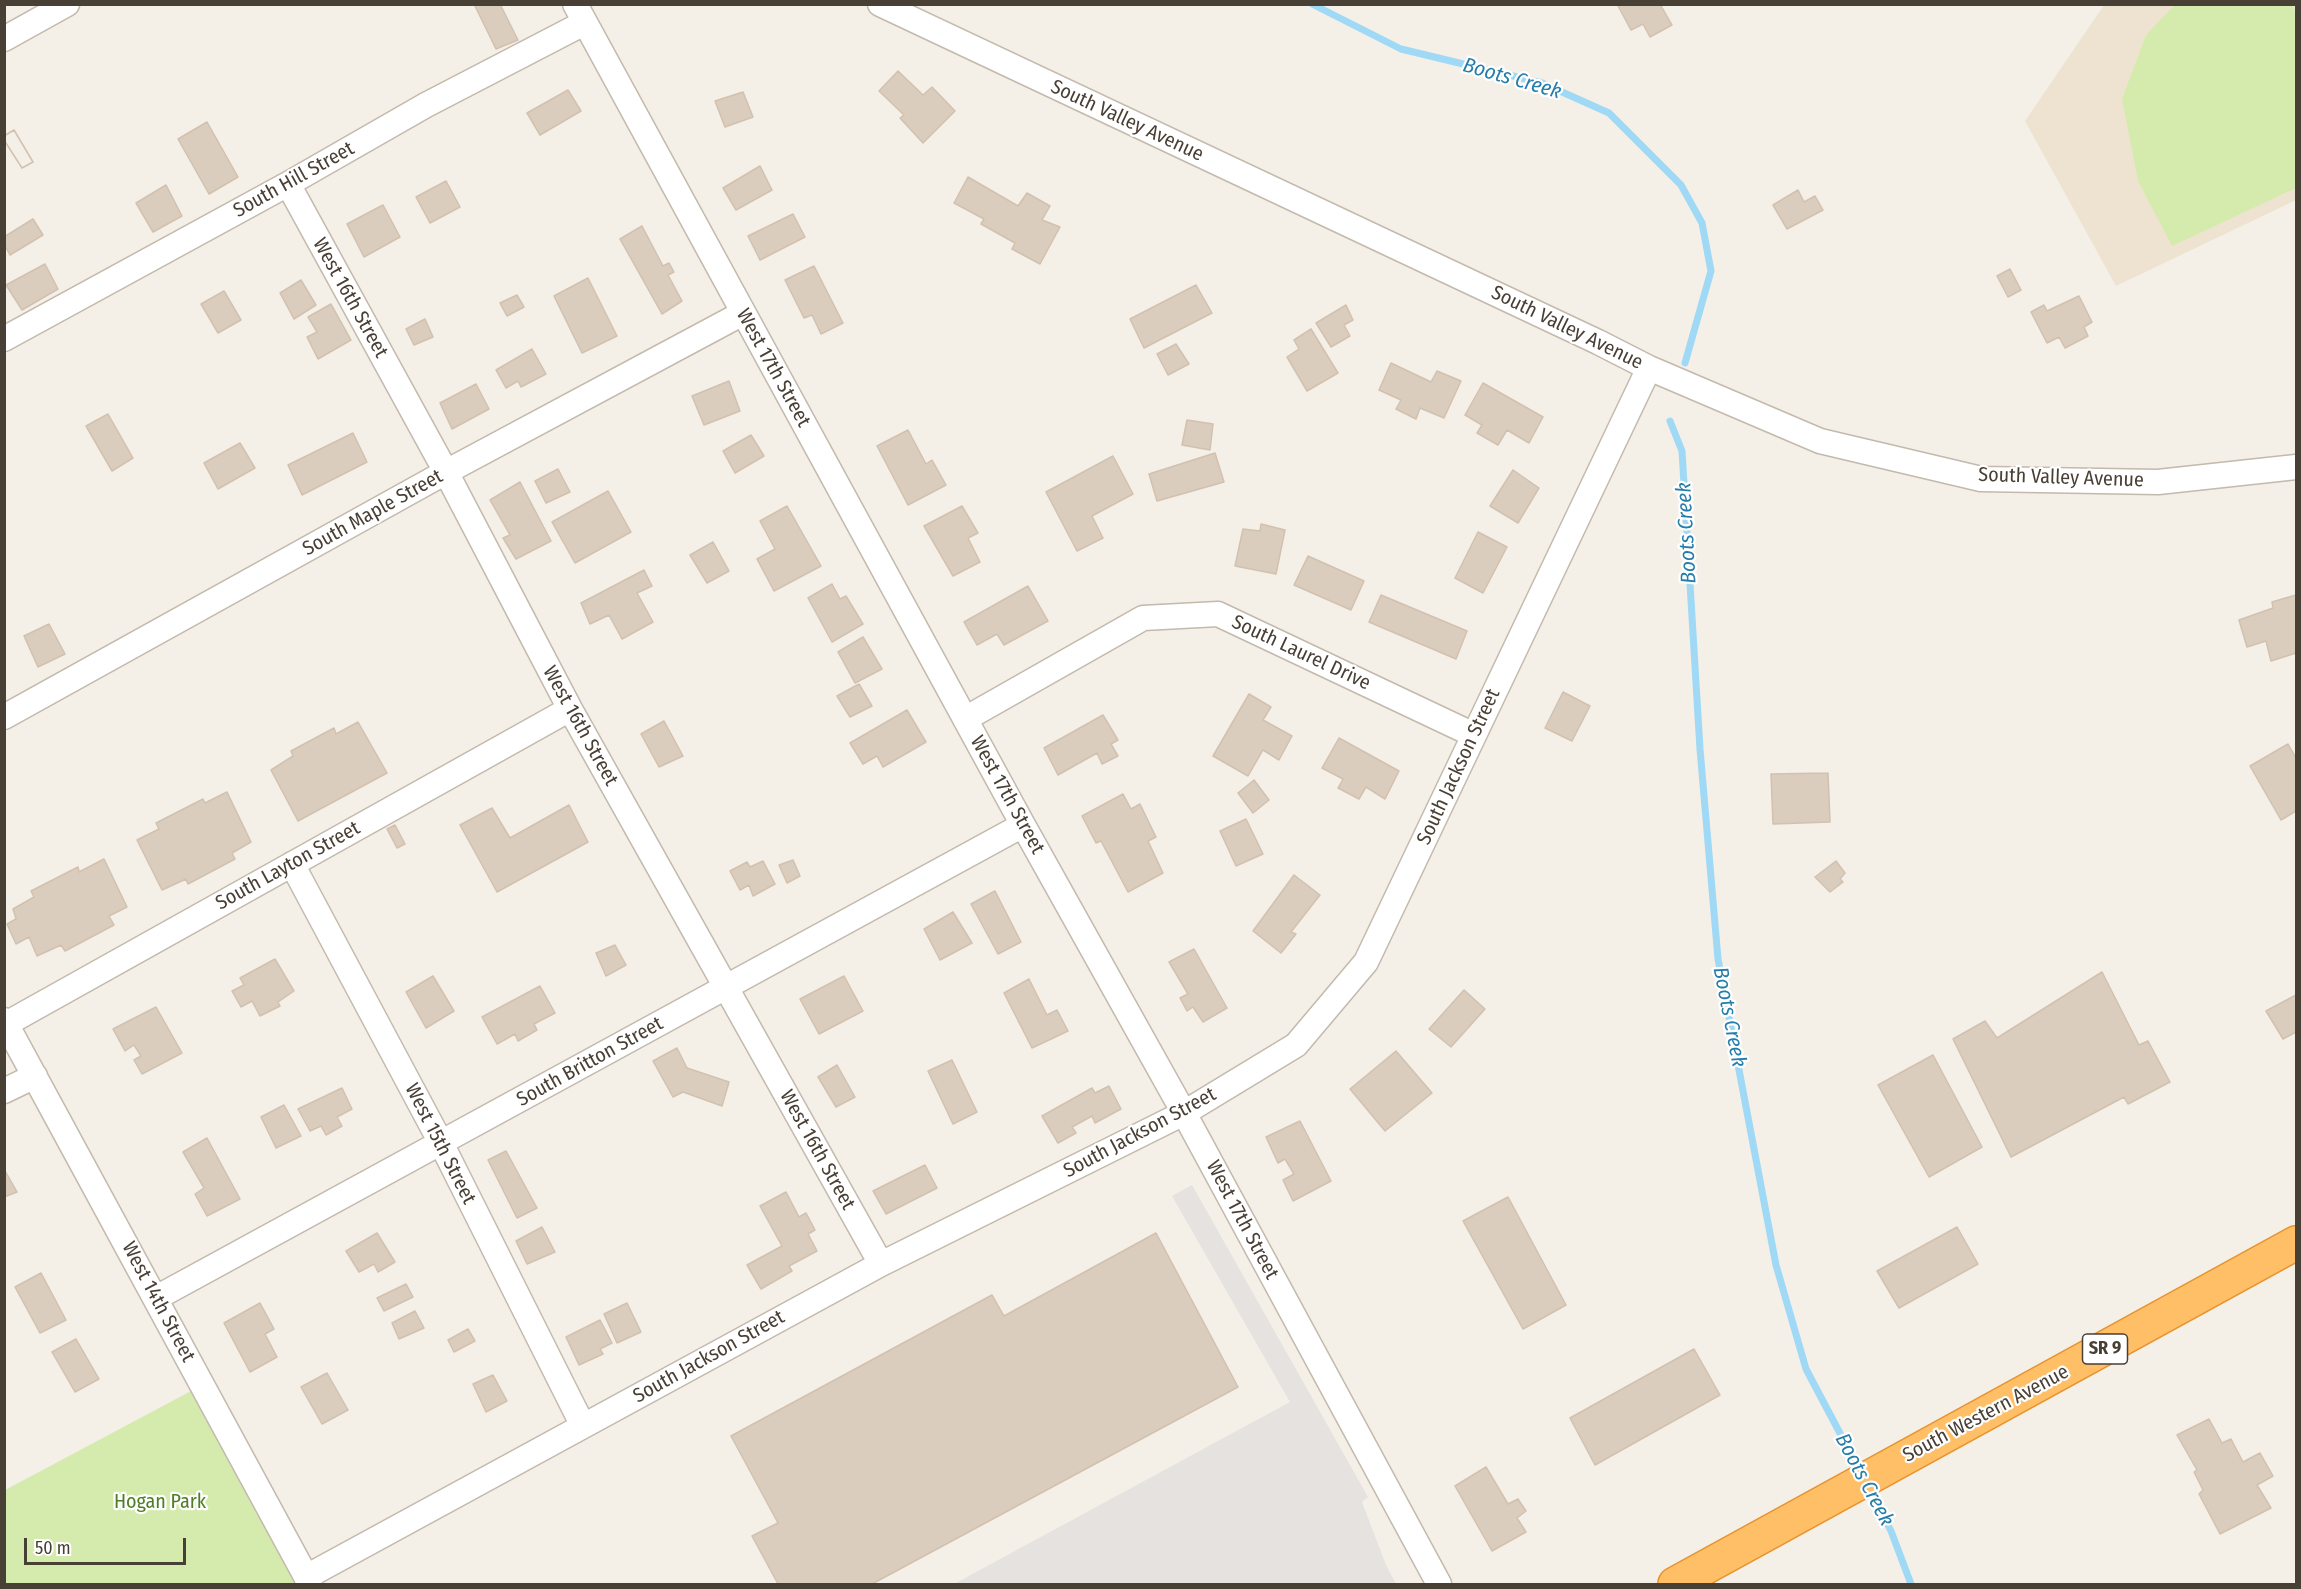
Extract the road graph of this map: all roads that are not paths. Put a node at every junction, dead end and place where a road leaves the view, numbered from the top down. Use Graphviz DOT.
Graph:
graph roads {
  1 [pos="67,4"];
  2 [pos="880,4"];
  3 [pos="579,14"];
  4 [pos="4,39"];
  5 [pos="288,184"];
  6 [pos="743,313"];
  7 [pos="4,339"];
  8 [pos="1649,368"];
  9 [pos="2296,467"];
  10 [pos="446,472"];
  11 [pos="570,709"];
  12 [pos="4,717"];
  13 [pos="965,719"];
  14 [pos="1474,735"];
  15 [pos="1023,825"];
  16 [pos="292,864"];
  17 [pos="726,987"];
  18 [pos="5,1022"];
  19 [pos="35,1076"];
  20 [pos="4,1092"];
  21 [pos="1184,1113"];
  22 [pos="441,1143"];
  23 [pos="2296,1243"];
  24 [pos="880,1264"];
  25 [pos="156,1298"];
  26 [pos="583,1426"];
  27 [pos="308,1581"];
  28 [pos="1439,1584"];
  29 [pos="1675,1584"];
  1 -- 4 [label="street"];
  2 -- 8 [label="street, South Valley Avenue"];
  3 -- 5 [label="street, South Hill Street"];
  3 -- 6 [label="street, West 17th Street"];
  5 -- 7 [label="street, South Hill Street"];
  5 -- 10 [label="street, West 16th Street"];
  6 -- 10 [label="street, South Maple Street"];
  6 -- 13 [label="street, West 17th Street"];
  8 -- 9 [label="street, South Valley Avenue"];
  8 -- 14 [label="street, South Jackson Street"];
  10 -- 11 [label="street, West 16th Street"];
  10 -- 12 [label="street, South Maple Street"];
  11 -- 16 [label="street, South Layton Street"];
  11 -- 17 [label="street, West 16th Street"];
  13 -- 14 [label="street, South Laurel Drive"];
  13 -- 15 [label="street, West 17th Street"];
  14 -- 21 [label="street, South Jackson Street"];
  15 -- 17 [label="street, South Britton Street"];
  15 -- 21 [label="street, West 17th Street"];
  16 -- 18 [label="street, South Layton Street"];
  16 -- 22 [label="street, West 15th Street"];
  17 -- 22 [label="street, South Britton Street"];
  17 -- 24 [label="street, West 16th Street"];
  18 -- 19 [label="street, West 14th Street"];
  19 -- 20 [label="street"];
  19 -- 25 [label="street, West 14th Street"];
  21 -- 24 [label="street, South Jackson Street"];
  21 -- 28 [label="street, West 17th Street"];
  22 -- 25 [label="street, South Britton Street"];
  22 -- 26 [label="street, West 15th Street"];
  23 -- 29 [label="highway, South Western Avenue / SR 9"];
  24 -- 26 [label="street, South Jackson Street"];
  25 -- 27 [label="street, West 14th Street"];
  26 -- 27 [label="street, South Jackson Street"];
}
